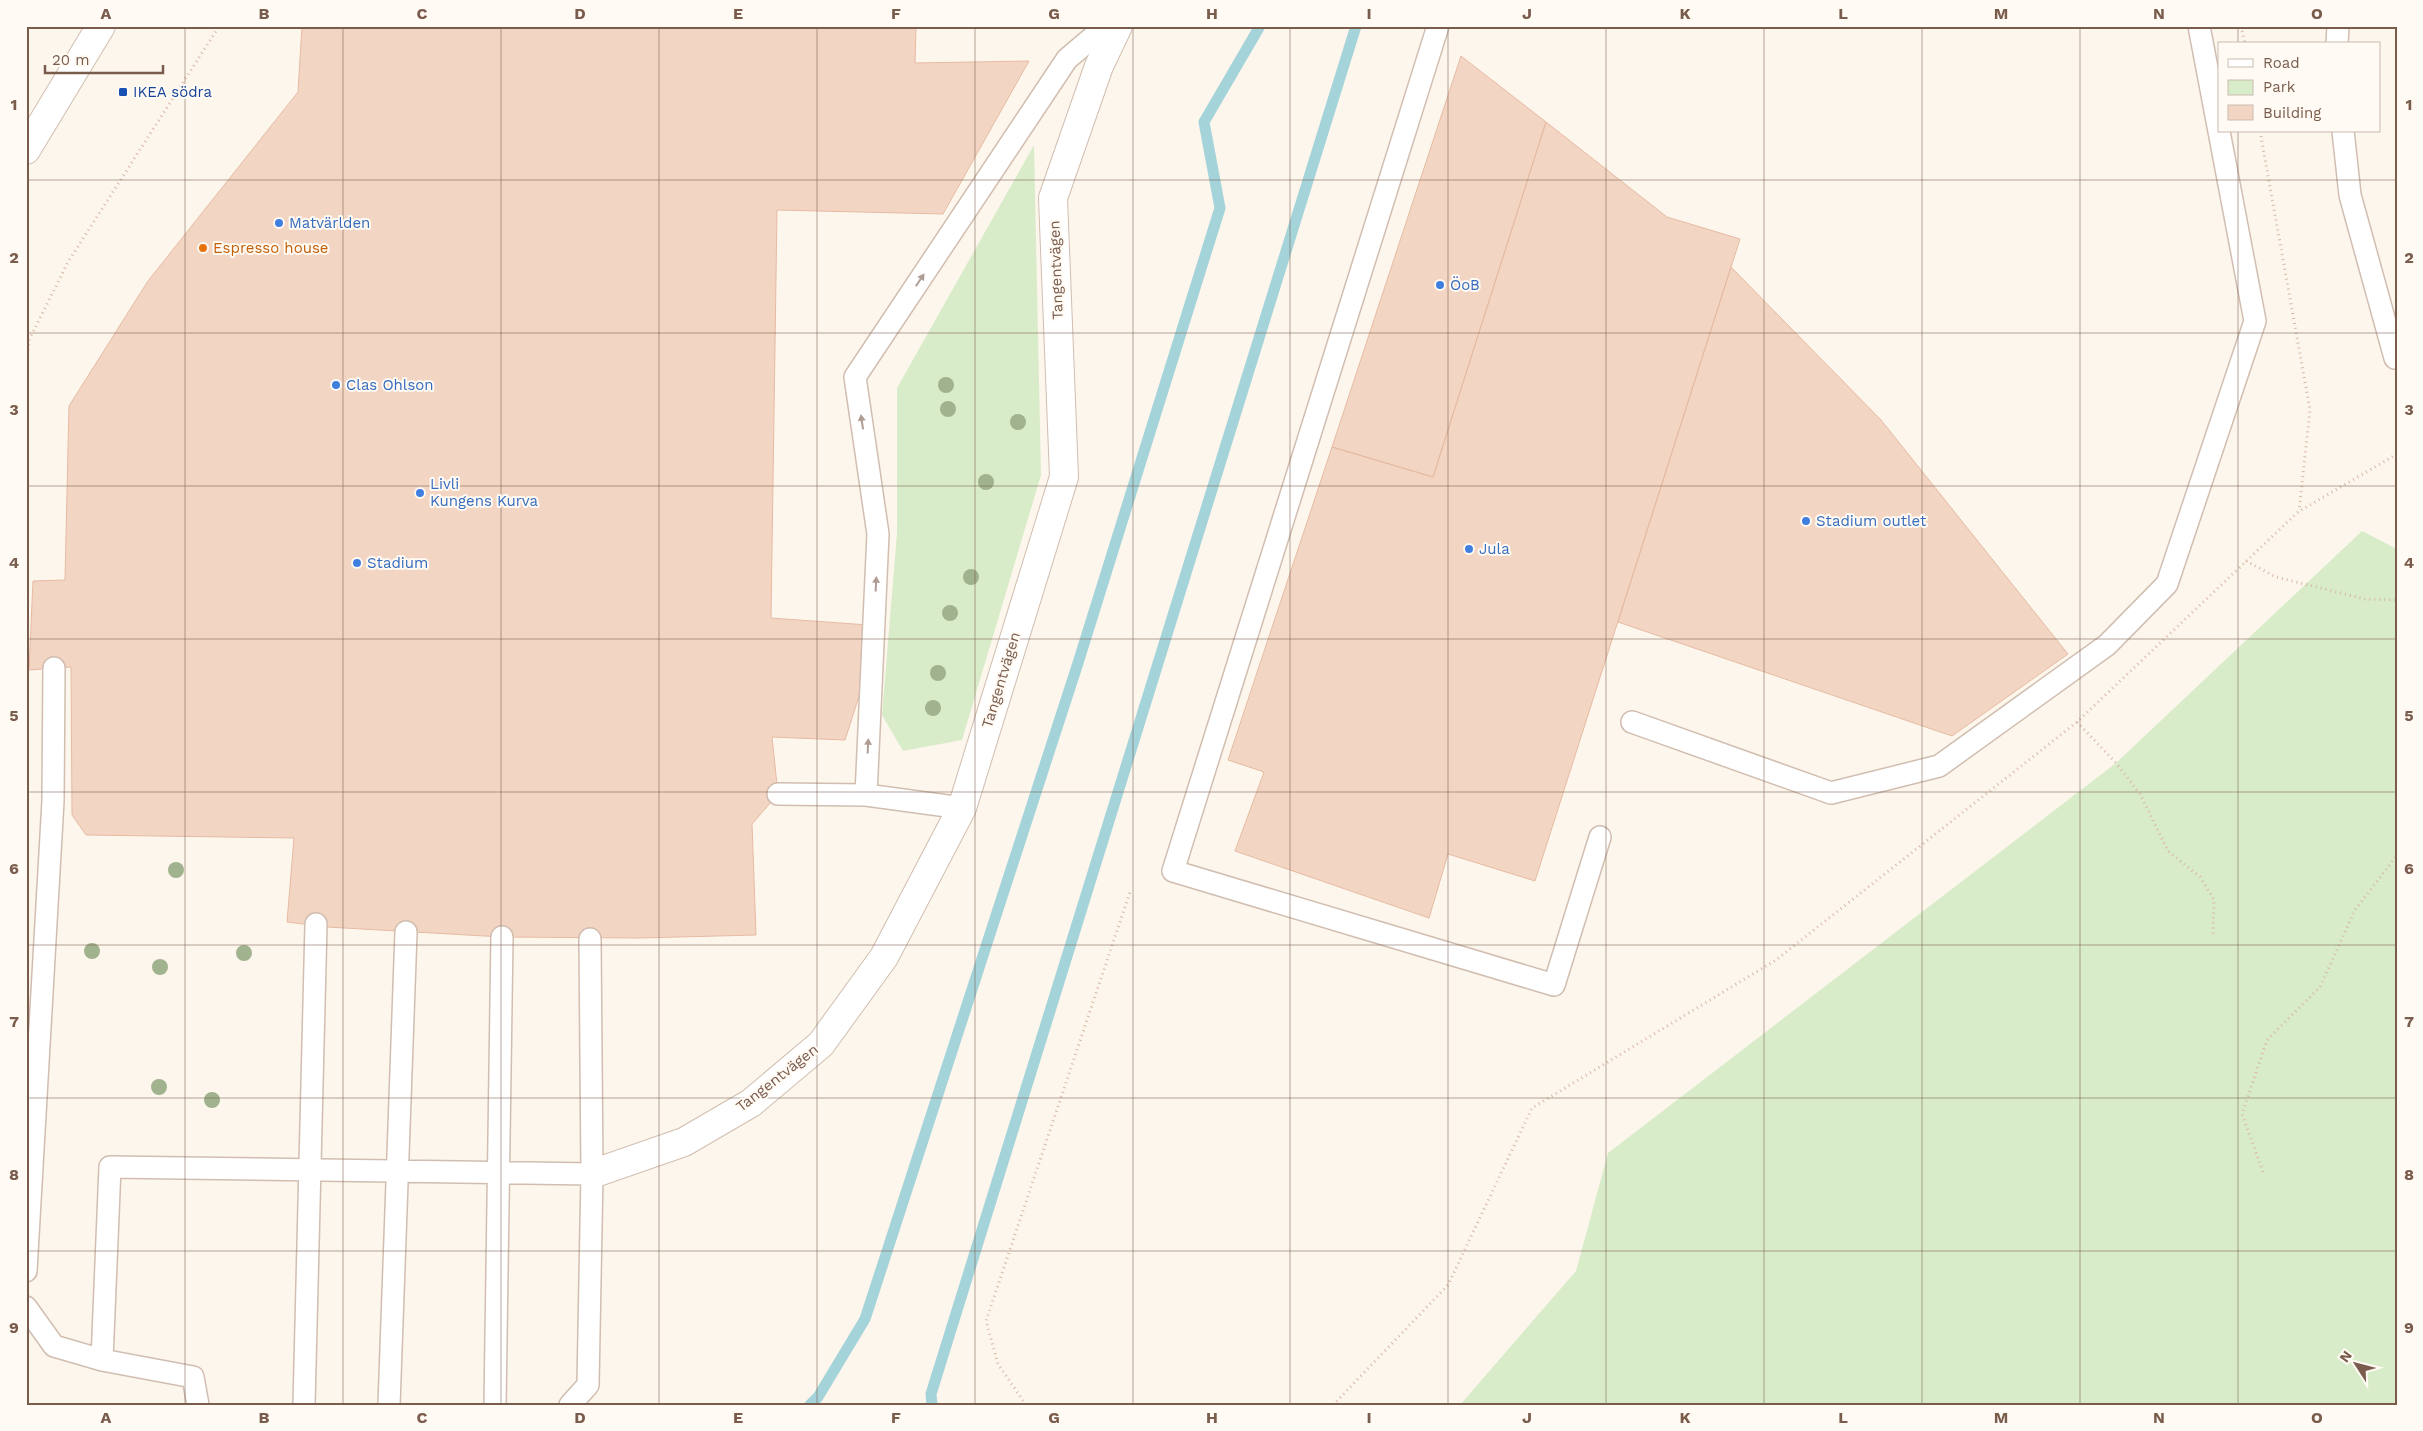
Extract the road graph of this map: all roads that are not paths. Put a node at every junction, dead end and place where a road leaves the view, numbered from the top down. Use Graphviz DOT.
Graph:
graph roads {
  1 [pos="101,26"];
  2 [pos="1106,26"];
  3 [pos="1118,26"];
  4 [pos="1438,26"];
  5 [pos="2199,26"];
  6 [pos="2338,26"];
  7 [pos="2337,42"];
  8 [pos="2218,126"];
  9 [pos="2219,132"];
  10 [pos="2343,132"];
  11 [pos="26,150"];
  12 [pos="2395,358"];
  13 [pos="54,668"];
  14 [pos="1632,722"];
  15 [pos="778,794"];
  16 [pos="866,794"];
  17 [pos="962,808"];
  18 [pos="1600,837"];
  19 [pos="316,924"];
  20 [pos="406,932"];
  21 [pos="502,937"];
  22 [pos="590,939"];
  23 [pos="309,1170"];
  24 [pos="397,1171"];
  25 [pos="498,1173"];
  26 [pos="592,1174"];
  27 [pos="26,1271"];
  28 [pos="26,1307"];
  29 [pos="102,1360"];
  30 [pos="198,1405"];
  31 [pos="304,1405"];
  32 [pos="388,1405"];
  33 [pos="495,1405"];
  34 [pos="570,1405"];
  1 -- 11 [label="street"];
  16 -- 2 [label="lane, one-way"];
  3 -- 17 [label="street, Tangentvägen"];
  4 -- 18 [label="lane"];
  5 -- 8 [label="lane"];
  6 -- 7 [label="lane"];
  9 -- 14 [label="lane"];
  10 -- 12 [label="lane"];
  13 -- 27 [label="lane"];
  15 -- 16 [label="lane"];
  16 -- 17 [label="lane"];
  17 -- 26 [label="street, Tangentvägen"];
  19 -- 23 [label="lane"];
  20 -- 24 [label="lane"];
  21 -- 25 [label="lane"];
  22 -- 26 [label="lane"];
  23 -- 24 [label="lane"];
  23 -- 29 [label="lane"];
  23 -- 31 [label="lane"];
  24 -- 25 [label="lane"];
  24 -- 32 [label="lane"];
  25 -- 26 [label="lane"];
  25 -- 33 [label="lane"];
  26 -- 34 [label="lane"];
  28 -- 29 [label="lane"];
  29 -- 30 [label="lane"];
}
